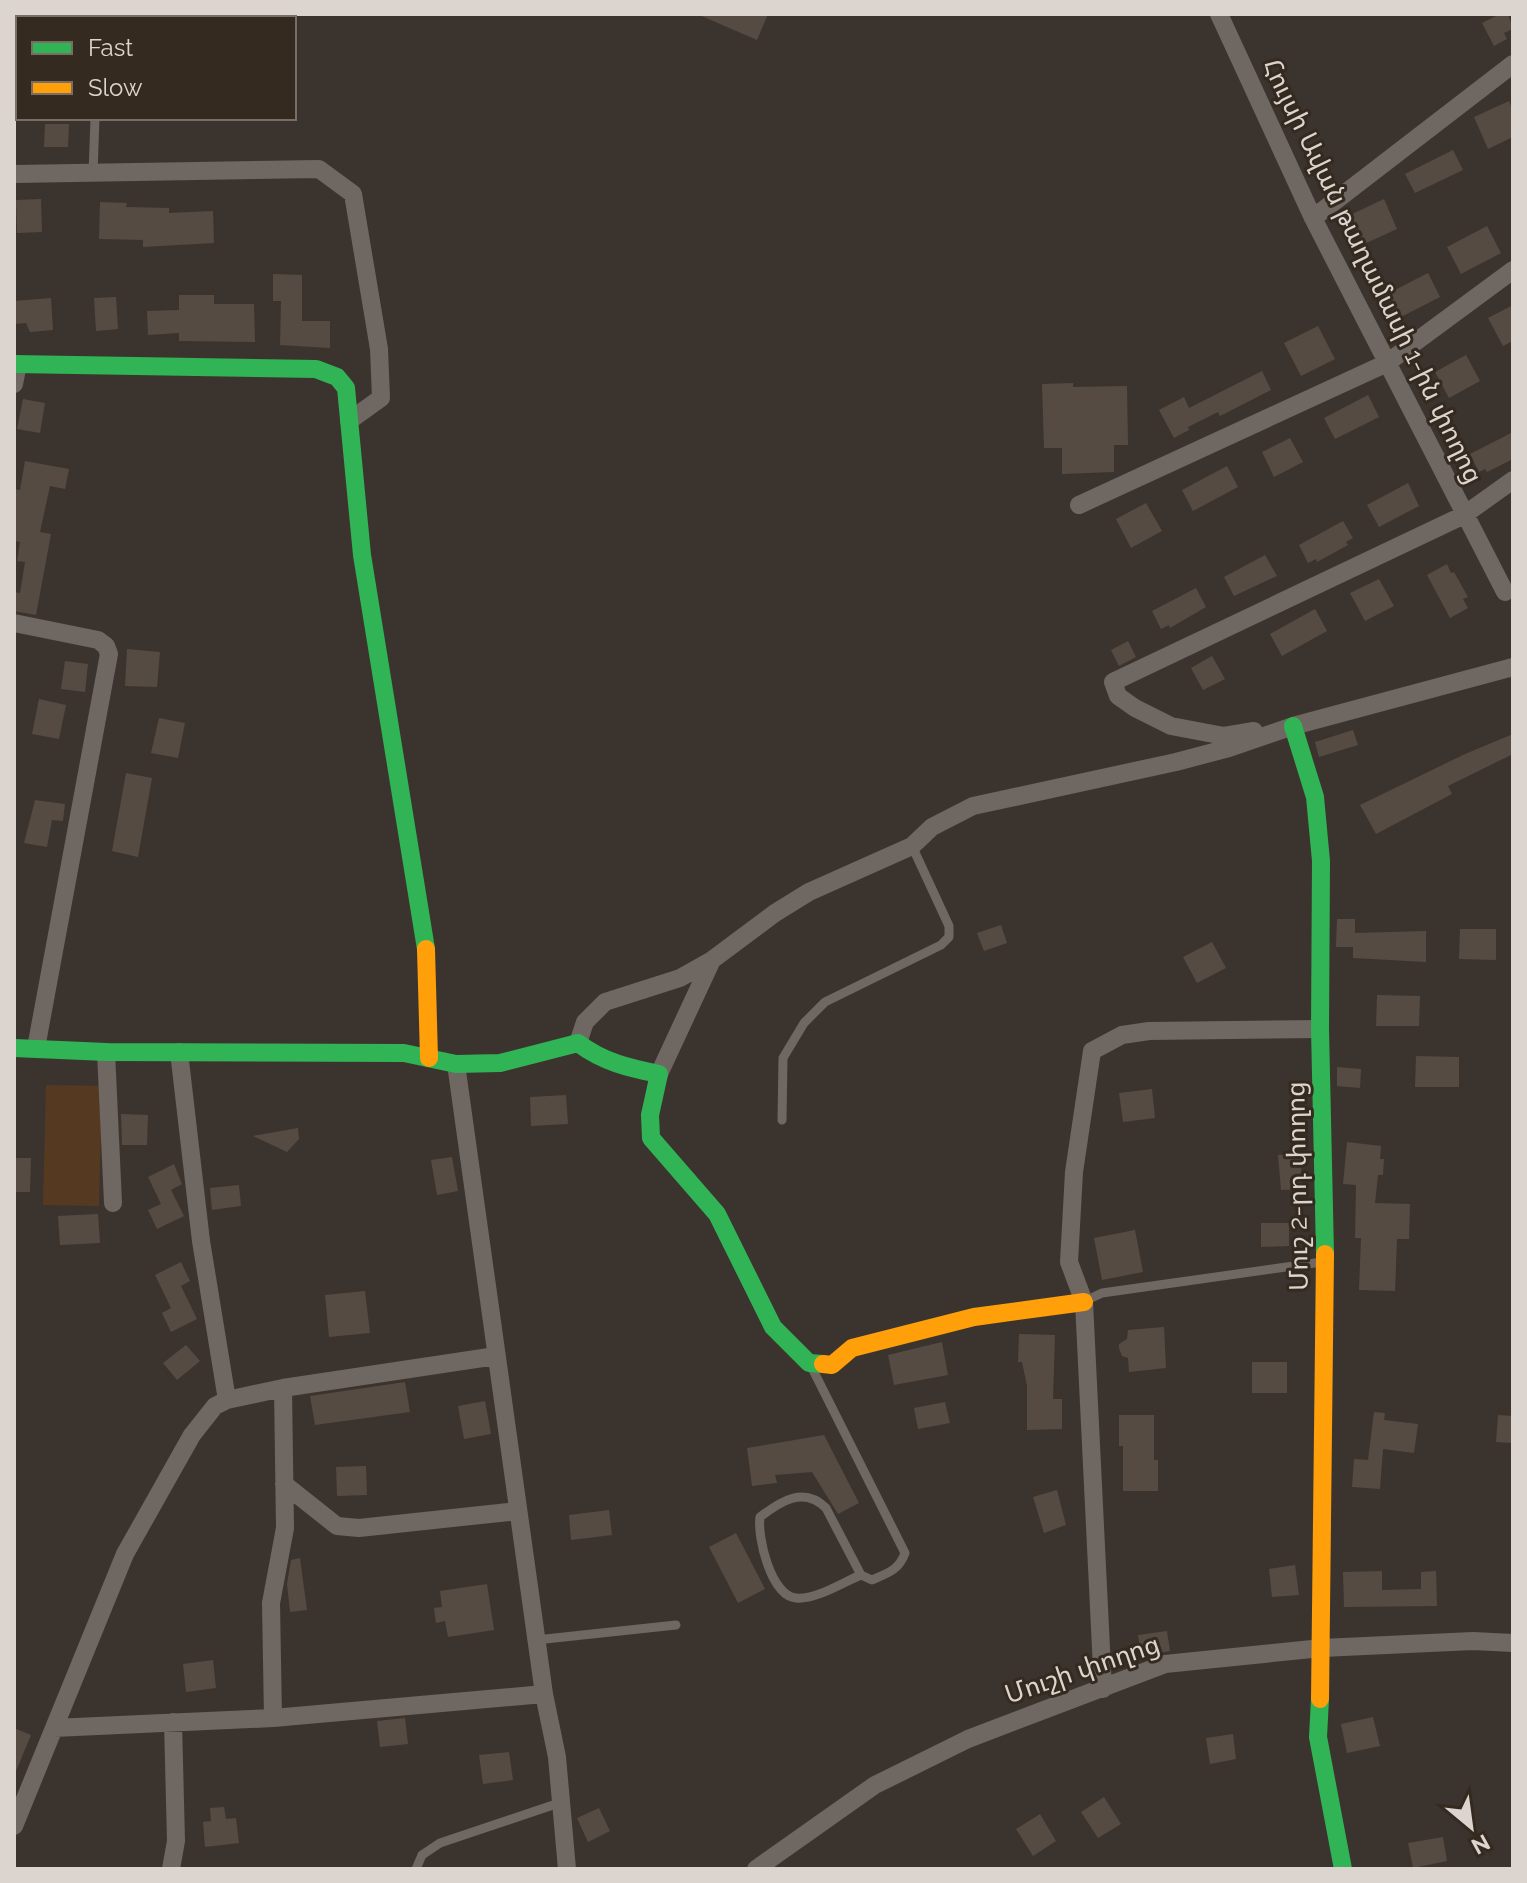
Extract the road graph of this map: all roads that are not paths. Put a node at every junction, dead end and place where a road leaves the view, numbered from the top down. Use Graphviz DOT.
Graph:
graph roads {
  1 [pos="1219,14"];
  2 [pos="1513,64"];
  3 [pos="95,120"];
  4 [pos="14,174"];
  5 [pos="93,174"];
  6 [pos="1313,218"];
  7 [pos="1513,270"];
  8 [pos="1387,363"];
  9 [pos="16,364"];
  10 [pos="14,384"];
  11 [pos="349,421"];
  12 [pos="1513,480"];
  13 [pos="1079,505"];
  14 [pos="1464,515"];
  15 [pos="1505,592"];
  16 [pos="14,623"];
  17 [pos="1513,667"];
  18 [pos="1293,726"];
  19 [pos="912,846"];
  20 [pos="712,960"];
  21 [pos="1320,1029"];
  22 [pos="578,1043"];
  23 [pos="14,1048"];
  24 [pos="36,1048"];
  25 [pos="106,1052"];
  26 [pos="179,1052"];
  27 [pos="429,1058"];
  28 [pos="456,1064"];
  29 [pos="659,1074"];
  30 [pos="782,1120"];
  31 [pos="113,1203"];
  32 [pos="1325,1262"];
  33 [pos="1084,1302"];
  34 [pos="496,1356"];
  35 [pos="809,1363"];
  36 [pos="283,1388"];
  37 [pos="227,1400"];
  38 [pos="284,1484"];
  39 [pos="518,1511"];
  40 [pos="861,1575"];
  41 [pos="676,1625"];
  42 [pos="536,1640"];
  43 [pos="1513,1643"];
  44 [pos="1322,1648"];
  45 [pos="1103,1689"];
  46 [pos="544,1694"];
  47 [pos="273,1718"];
  48 [pos="173,1722"];
  49 [pos="54,1728"];
  50 [pos="562,1802"];
  51 [pos="14,1826"];
  52 [pos="171,1869"];
  53 [pos="416,1869"];
  54 [pos="567,1869"];
  55 [pos="756,1869"];
  56 [pos="1343,1869"];
  1 -- 6 [label="street, Հույսի Ավան թաղամասի 1-ին փողոց"];
  2 -- 6 [label="street"];
  3 -- 5 [label="lane"];
  4 -- 5 [label="street"];
  5 -- 11 [label="street"];
  6 -- 8 [label="street, Հույսի Ավան թաղամասի 1-ին փողոց"];
  7 -- 8 [label="street"];
  8 -- 13 [label="street"];
  8 -- 14 [label="street, Հույսի Ավան թաղամասի 1-ին փողոց"];
  9 -- 10 [label="street"];
  9 -- 11 [label="street"];
  11 -- 27 [label="street"];
  12 -- 14 [label="street"];
  14 -- 15 [label="street, Հույսի Ավան թաղամասի 1-ին փողոց"];
  14 -- 18 [label="street"];
  16 -- 24 [label="street"];
  17 -- 18 [label="street"];
  18 -- 19 [label="street"];
  18 -- 21 [label="street, Մուշ 2-րդ փողոց"];
  19 -- 20 [label="street"];
  19 -- 30 [label="lane"];
  20 -- 22 [label="street"];
  20 -- 29 [label="street"];
  21 -- 32 [label="street, Մուշ 2-րդ փողոց"];
  21 -- 33 [label="street"];
  22 -- 28 [label="street"];
  22 -- 29 [label="street"];
  23 -- 24 [label="street"];
  24 -- 25 [label="street"];
  25 -- 26 [label="street"];
  25 -- 31 [label="street"];
  26 -- 27 [label="street"];
  26 -- 37 [label="street"];
  27 -- 28 [label="street"];
  28 -- 34 [label="street"];
  29 -- 35 [label="street"];
  32 -- 33 [label="lane"];
  32 -- 44 [label="street, Մուշ 2-րդ փողոց"];
  33 -- 35 [label="street"];
  33 -- 45 [label="street"];
  34 -- 36 [label="street"];
  34 -- 39 [label="street"];
  35 -- 40 [label="lane"];
  36 -- 37 [label="street"];
  36 -- 38 [label="street"];
  37 -- 49 [label="street"];
  38 -- 39 [label="street"];
  38 -- 47 [label="street"];
  39 -- 42 [label="street"];
  40 -- 40 [label="lane"];
  41 -- 42 [label="lane"];
  42 -- 46 [label="street"];
  43 -- 44 [label="street, Մուշի փողոց"];
  44 -- 45 [label="street, Մուշի փողոց"];
  44 -- 56 [label="street, Մուշ 2-րդ փողոց"];
  45 -- 55 [label="street, Մուշի փողոց"];
  46 -- 47 [label="street"];
  46 -- 50 [label="street"];
  47 -- 48 [label="street"];
  48 -- 49 [label="street"];
  48 -- 52 [label="street"];
  49 -- 51 [label="street"];
  50 -- 53 [label="lane"];
  50 -- 54 [label="street"];
}
